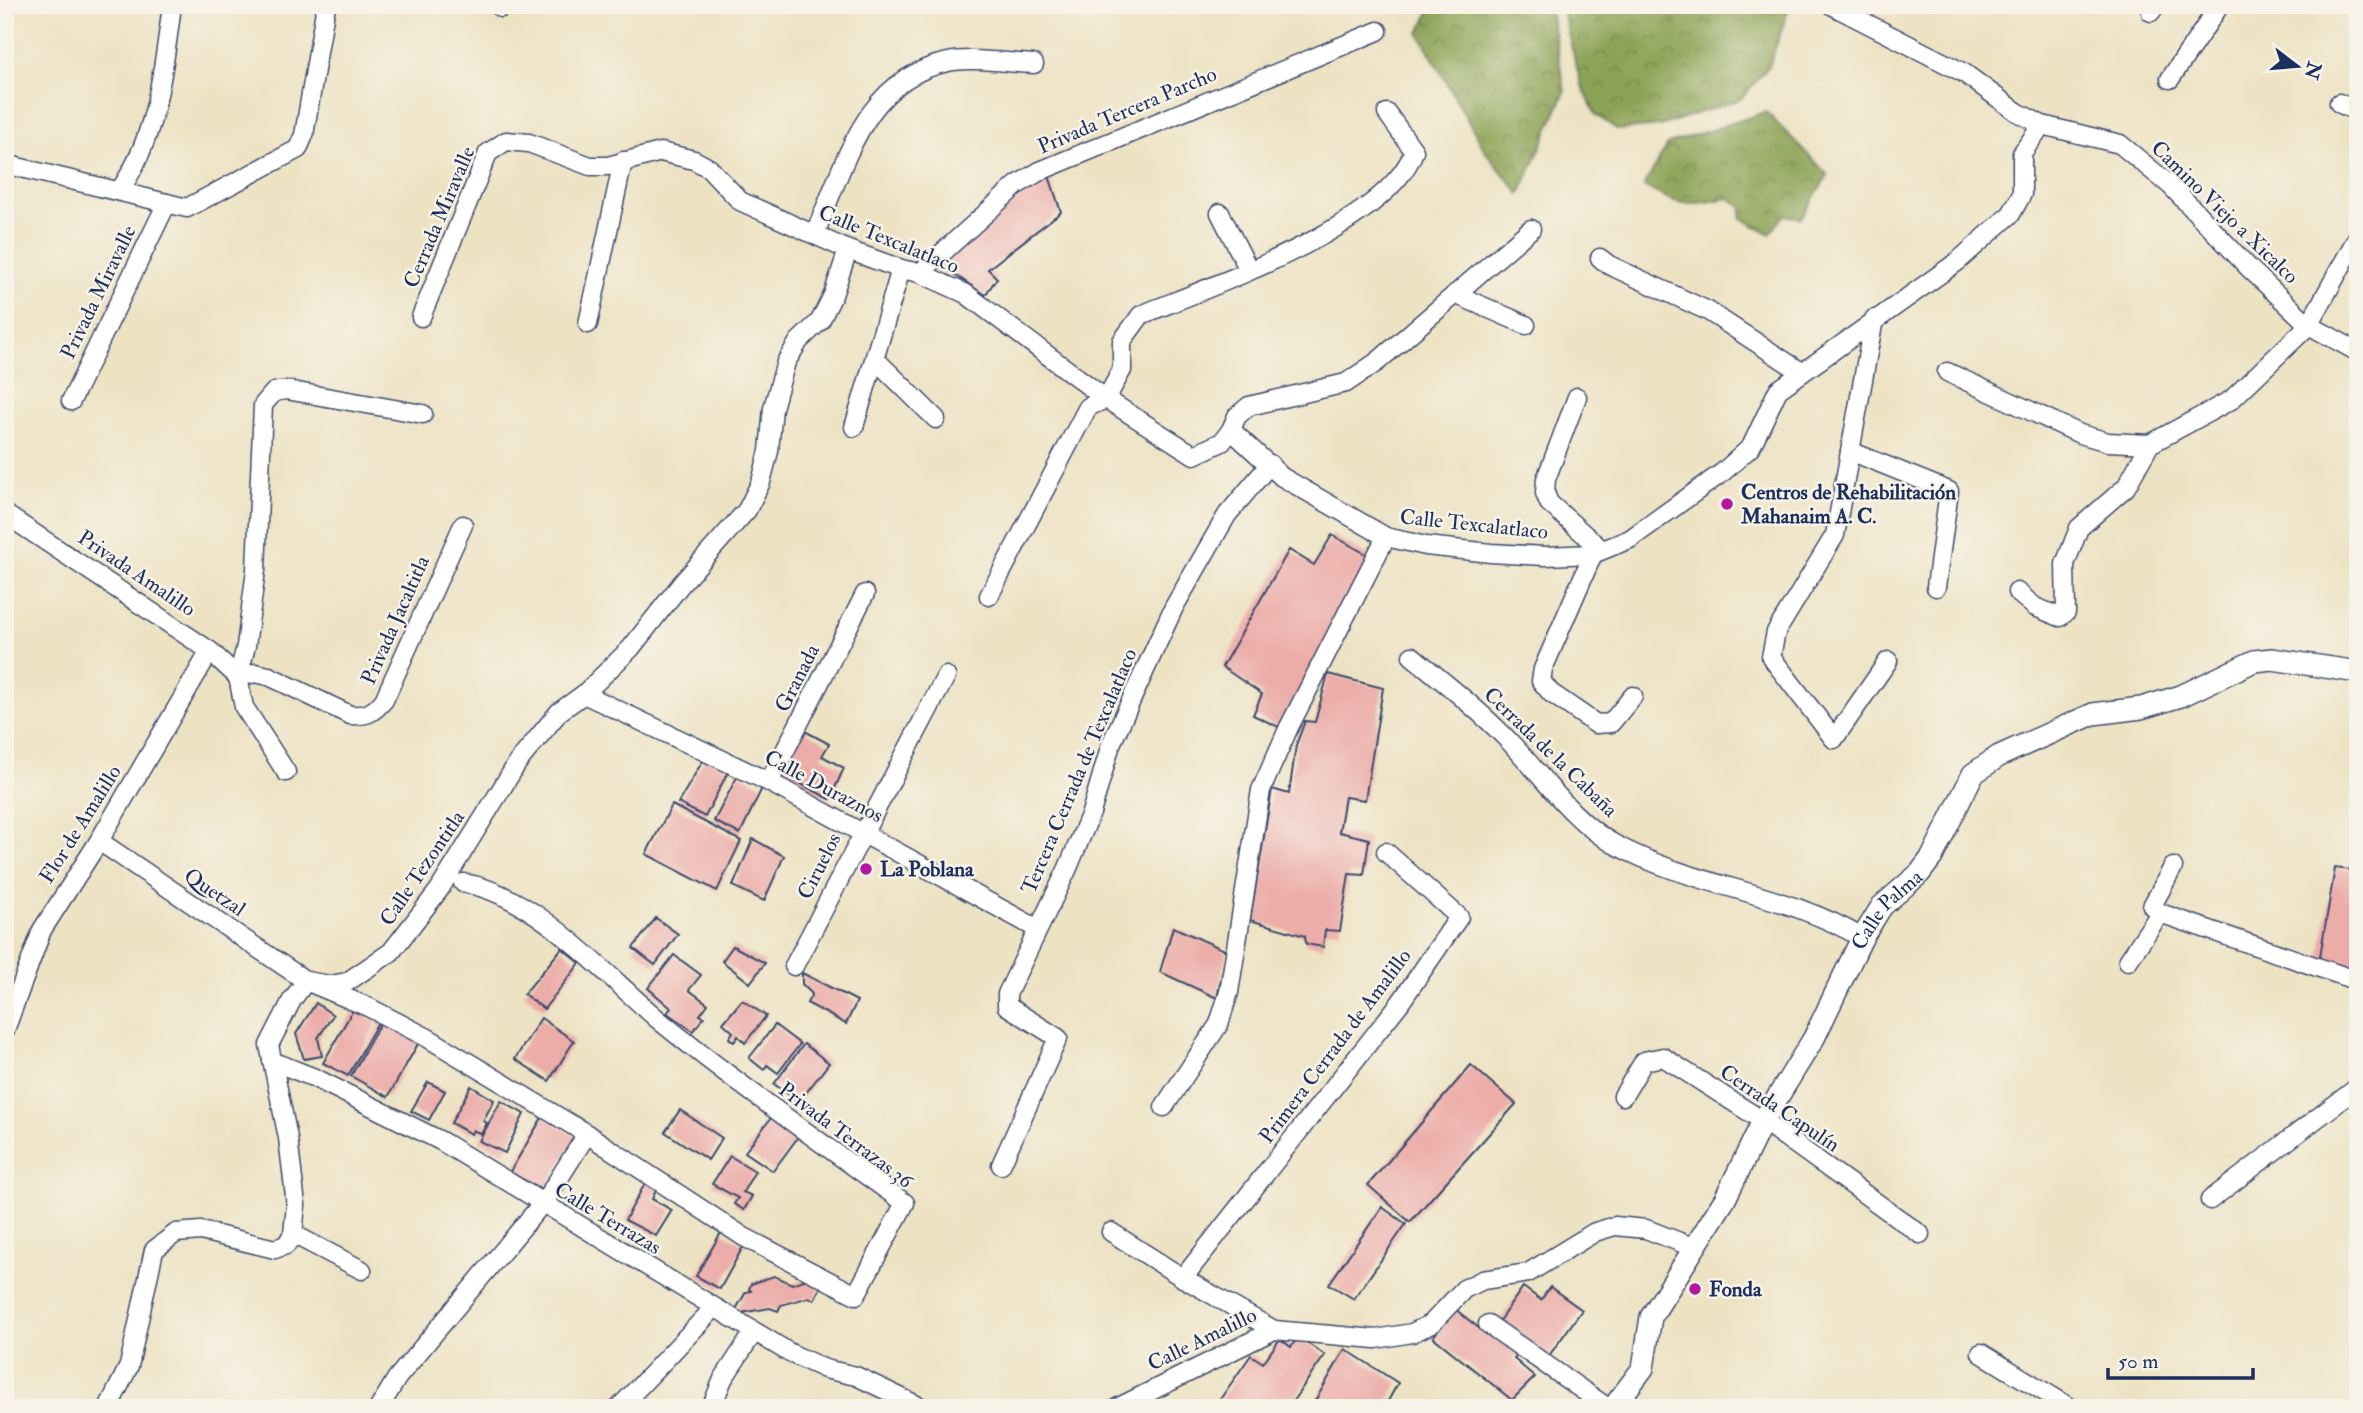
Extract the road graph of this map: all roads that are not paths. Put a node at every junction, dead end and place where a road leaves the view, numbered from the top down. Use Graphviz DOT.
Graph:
graph roads {
  1 [pos="172,5"];
  2 [pos="326,5"];
  3 [pos="1831,5"];
  4 [pos="2220,5"];
  5 [pos="1378,31"];
  6 [pos="1034,64"];
  7 [pos="2170,79"];
  8 [pos="2339,103"];
  9 [pos="2358,112"];
  10 [pos="1387,113"];
  11 [pos="2042,125"];
  12 [pos="506,141"];
  13 [pos="623,160"];
  14 [pos="5,164"];
  15 [pos="119,191"];
  16 [pos="167,203"];
  17 [pos="1220,213"];
  18 [pos="1531,229"];
  19 [pos="815,233"];
  20 [pos="2358,236"];
  21 [pos="848,250"];
  22 [pos="1600,258"];
  23 [pos="901,269"];
  24 [pos="1249,270"];
  25 [pos="920,272"];
  26 [pos="1455,294"];
  27 [pos="421,317"];
  28 [pos="1874,319"];
  29 [pos="588,324"];
  30 [pos="1526,325"];
  31 [pos="2309,325"];
  32 [pos="2358,352"];
  33 [pos="875,359"];
  34 [pos="1800,372"];
  35 [pos="1947,372"];
  36 [pos="1577,397"];
  37 [pos="1106,399"];
  38 [pos="71,401"];
  39 [pos="424,414"];
  40 [pos="936,419"];
  41 [pos="853,427"];
  42 [pos="1231,430"];
  43 [pos="2150,444"];
  44 [pos="1850,451"];
  45 [pos="1270,464"];
  46 [pos="5,514"];
  47 [pos="463,525"];
  48 [pos="1386,537"];
  49 [pos="1597,552"];
  50 [pos="1936,587"];
  51 [pos="2017,592"];
  52 [pos="864,594"];
  53 [pos="989,596"];
  54 [pos="211,650"];
  55 [pos="1412,656"];
  56 [pos="1888,661"];
  57 [pos="2358,672"];
  58 [pos="946,676"];
  59 [pos="238,677"];
  60 [pos="584,694"];
  61 [pos="1633,696"];
  62 [pos="286,772"];
  63 [pos="769,782"];
  64 [pos="862,832"];
  65 [pos="99,841"];
  66 [pos="1386,852"];
  67 [pos="2173,867"];
  68 [pos="463,883"];
  69 [pos="2156,910"];
  70 [pos="1036,928"];
  71 [pos="1862,938"];
  72 [pos="2128,961"];
  73 [pos="794,966"];
  74 [pos="306,981"];
  75 [pos="2358,981"];
  76 [pos="5,1030"];
  77 [pos="272,1061"];
  78 [pos="2358,1087"];
  79 [pos="1623,1097"];
  80 [pos="1164,1107"];
  81 [pos="1763,1121"];
  82 [pos="587,1134"];
  83 [pos="1001,1165"];
  84 [pos="2210,1200"];
  85 [pos="541,1204"];
  86 [pos="1111,1232"];
  87 [pos="293,1234"];
  88 [pos="1920,1234"];
  89 [pos="1695,1248"];
  90 [pos="362,1270"];
  91 [pos="1183,1278"];
  92 [pos="713,1308"];
  93 [pos="1488,1324"];
  94 [pos="1274,1330"];
  95 [pos="754,1332"];
  96 [pos="1982,1353"];
  97 [pos="108,1408"];
  98 [pos="379,1408"];
  99 [pos="619,1408"];
  100 [pos="711,1408"];
  101 [pos="923,1408"];
  102 [pos="1117,1408"];
  103 [pos="1610,1408"];
  104 [pos="2071,1408"];
  1 -- 15 [label="street, Privada Miravalle"];
  2 -- 16 [label="street, Privada Miravalle"];
  3 -- 11 [label="street, Camino Viejo a Xicalco"];
  4 -- 7 [label="street"];
  5 -- 25 [label="street, Privada Tercera Parcho"];
  6 -- 19 [label="street"];
  8 -- 9 [label="street"];
  10 -- 24 [label="street"];
  11 -- 28 [label="street, Calle Texcalatlaco"];
  11 -- 31 [label="street, Camino Viejo a Xicalco"];
  12 -- 13 [label="street, Calle Texcalatlaco"];
  12 -- 27 [label="street, Cerrada Miravalle"];
  13 -- 19 [label="street, Calle Texcalatlaco"];
  13 -- 29 [label="street"];
  14 -- 15 [label="street, Privada Miravalle"];
  15 -- 16 [label="street, Privada Miravalle"];
  16 -- 38 [label="street, Privada Miravalle"];
  17 -- 24 [label="street"];
  18 -- 26 [label="street"];
  19 -- 21 [label="street, Calle Texcalatlaco"];
  20 -- 31 [label="street"];
  21 -- 23 [label="street, Calle Texcalatlaco"];
  21 -- 60 [label="street, Calle Tezontitla"];
  22 -- 34 [label="street"];
  23 -- 25 [label="street, Calle Texcalatlaco"];
  23 -- 33 [label="street"];
  24 -- 37 [label="street"];
  25 -- 37 [label="street, Calle Texcalatlaco"];
  26 -- 30 [label="street"];
  26 -- 42 [label="street"];
  28 -- 34 [label="street, Calle Texcalatlaco"];
  28 -- 44 [label="street"];
  31 -- 32 [label="street, Camino Viejo a Xicalco"];
  31 -- 43 [label="street"];
  33 -- 40 [label="street"];
  33 -- 41 [label="street"];
  34 -- 49 [label="street, Calle Texcalatlaco"];
  35 -- 43 [label="street"];
  36 -- 49 [label="street"];
  37 -- 42 [label="street, Calle Texcalatlaco"];
  37 -- 53 [label="street"];
  39 -- 59 [label="street"];
  42 -- 45 [label="street, Calle Texcalatlaco"];
  43 -- 51 [label="street"];
  44 -- 50 [label="street"];
  44 -- 56 [label="street"];
  45 -- 48 [label="street, Calle Texcalatlaco"];
  45 -- 70 [label="street, Tercera Cerrada de Texcalatlaco"];
  46 -- 54 [label="street, Privada Amalillo"];
  47 -- 59 [label="street, Privada Jacaltitla"];
  48 -- 49 [label="street, Calle Texcalatlaco"];
  48 -- 80 [label="street"];
  49 -- 61 [label="street"];
  52 -- 63 [label="street, Granada"];
  54 -- 59 [label="street, Privada Amalillo"];
  54 -- 65 [label="street, Flor de Amalillo"];
  55 -- 71 [label="street, Cerrada de la Cabaña"];
  57 -- 71 [label="street, Calle Palma"];
  58 -- 64 [label="street, Ciruelos"];
  59 -- 62 [label="street"];
  60 -- 63 [label="street, Calle Duraznos"];
  60 -- 74 [label="street, Calle Tezontitla"];
  63 -- 64 [label="street, Calle Duraznos"];
  64 -- 70 [label="street, Calle Duraznos"];
  64 -- 73 [label="street, Ciruelos"];
  65 -- 74 [label="street, Quetzal"];
  65 -- 76 [label="street, Flor de Amalillo"];
  66 -- 91 [label="street, Primera Cerrada de Amalillo"];
  67 -- 69 [label="street"];
  68 -- 82 [label="street, Privada Terrazas 36"];
  69 -- 72 [label="street"];
  69 -- 75 [label="street"];
  70 -- 83 [label="street, Tercera Cerrada de Texcalatlaco"];
  71 -- 81 [label="street, Calle Palma"];
  74 -- 77 [label="street"];
  74 -- 82 [label="street, Privada Terrazas 36"];
  77 -- 85 [label="street, Calle Terrazas"];
  77 -- 87 [label="street"];
  78 -- 84 [label="street"];
  79 -- 81 [label="street, Cerrada Capulín"];
  81 -- 88 [label="street, Cerrada Capulín"];
  81 -- 89 [label="street, Calle Palma"];
  82 -- 85 [label="street"];
  85 -- 92 [label="street, Calle Terrazas"];
  85 -- 98 [label="street"];
  86 -- 91 [label="street"];
  87 -- 90 [label="street"];
  87 -- 97 [label="street"];
  89 -- 94 [label="street, Calle Amalillo"];
  89 -- 103 [label="street, Calle Palma"];
  91 -- 94 [label="street"];
  92 -- 95 [label="street, Calle Terrazas"];
  92 -- 99 [label="street"];
  93 -- 103 [label="street"];
  94 -- 102 [label="street, Calle Amalillo"];
  95 -- 100 [label="street"];
  95 -- 101 [label="street, Calle Terrazas"];
  96 -- 104 [label="street"];
}
